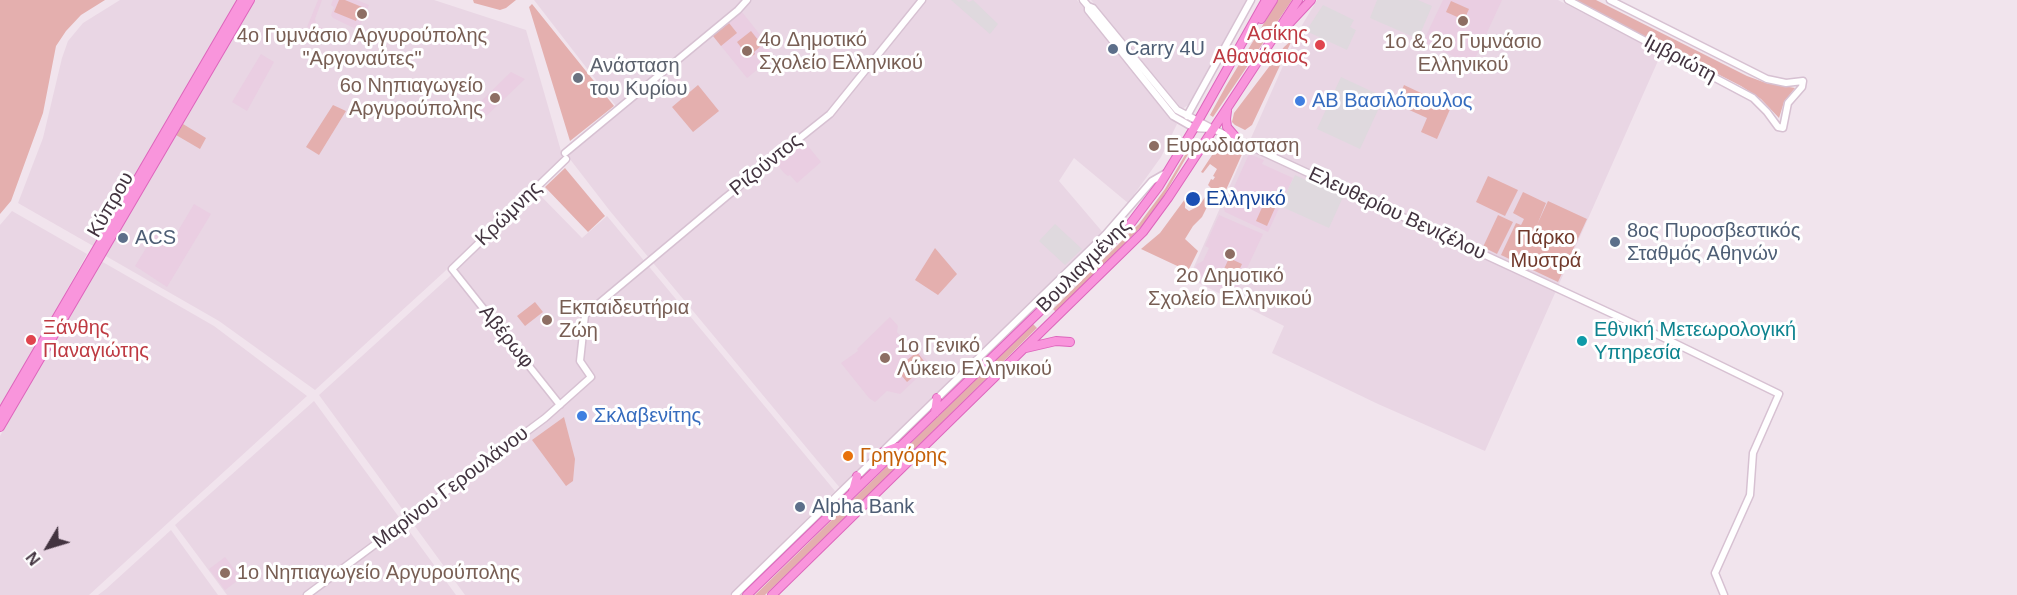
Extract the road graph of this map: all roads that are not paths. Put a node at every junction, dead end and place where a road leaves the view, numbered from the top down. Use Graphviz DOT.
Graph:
graph roads {
  1 [pos="242,0"];
  2 [pos="250,0"];
  3 [pos="747,0"];
  4 [pos="922,0"];
  5 [pos="1251,0"];
  6 [pos="1266,0"];
  7 [pos="1273,0"];
  8 [pos="1298,0"];
  9 [pos="1311,0"];
  10 [pos="1568,0"];
  11 [pos="1610,0"];
  12 [pos="1085,3"];
  13 [pos="1265,50"];
  14 [pos="1235,56"];
  15 [pos="1230,104"];
  16 [pos="1187,116"];
  17 [pos="1196,125"];
  18 [pos="1213,129"];
  19 [pos="1239,141"];
  20 [pos="1167,173"];
  21 [pos="452,269"];
  22 [pos="1070,342"];
  23 [pos="1024,348"];
  24 [pos="591,376"];
  25 [pos="937,398"];
  26 [pos="560,405"];
  27 [pos="935,413"];
  28 [pos="0,415"];
  29 [pos="0,427"];
  30 [pos="902,446"];
  31 [pos="881,453"];
  32 [pos="857,476"];
  33 [pos="852,494"];
  34 [pos="307,595"];
  35 [pos="735,595"];
  36 [pos="747,595"];
  37 [pos="772,595"];
  38 [pos="1724,595"];
  1 -- 28 [label="main road, Κύπρου"];
  2 -- 29 [label="main road, Κύπρου"];
  3 -- 21 [label="street, Κρώμνης"];
  4 -- 24 [label="street, Ριζούντος"];
  5 -- 16 [label="street"];
  6 -- 14 [label="main road, Βουλιαγμένης"];
  7 -- 14 [label="main road"];
  8 -- 13 [label="main road, Βουλιαγμένης"];
  9 -- 13 [label="main road"];
  10 -- 11 [label="street, Ιμβριώτη"];
  12 -- 16 [label="street"];
  12 -- 17 [label="street"];
  13 -- 15 [label="main road, Βουλιαγμένης"];
  14 -- 17 [label="main road, Βουλιαγμένης"];
  15 -- 18 [label="main road, Βουλιαγμένης"];
  15 -- 19 [label="main road"];
  16 -- 17 [label="street"];
  17 -- 18 [label="street, Ελευθερίου Βενιζέλου"];
  17 -- 20 [label="main road, Βουλιαγμένης"];
  18 -- 19 [label="street, Ελευθερίου Βενιζέλου"];
  18 -- 23 [label="main road, Βουλιαγμένης"];
  19 -- 38 [label="street, Ελευθερίου Βενιζέλου"];
  20 -- 25 [label="street"];
  20 -- 27 [label="main road, Βουλιαγμένης"];
  21 -- 26 [label="street, Αβέρωφ"];
  22 -- 23 [label="main road"];
  23 -- 37 [label="main road, Βουλιαγμένης"];
  24 -- 26 [label="street, Μαρίνου Γερουλάνου"];
  25 -- 27 [label="main road"];
  25 -- 31 [label="street"];
  26 -- 34 [label="street, Μαρίνου Γερουλάνου"];
  27 -- 30 [label="main road, Βουλιαγμένης"];
  30 -- 31 [label="main road"];
  30 -- 33 [label="main road, Βουλιαγμένης"];
  31 -- 32 [label="street"];
  32 -- 33 [label="main road"];
  32 -- 35 [label="street"];
  33 -- 36 [label="main road, Βουλιαγμένης"];
}
